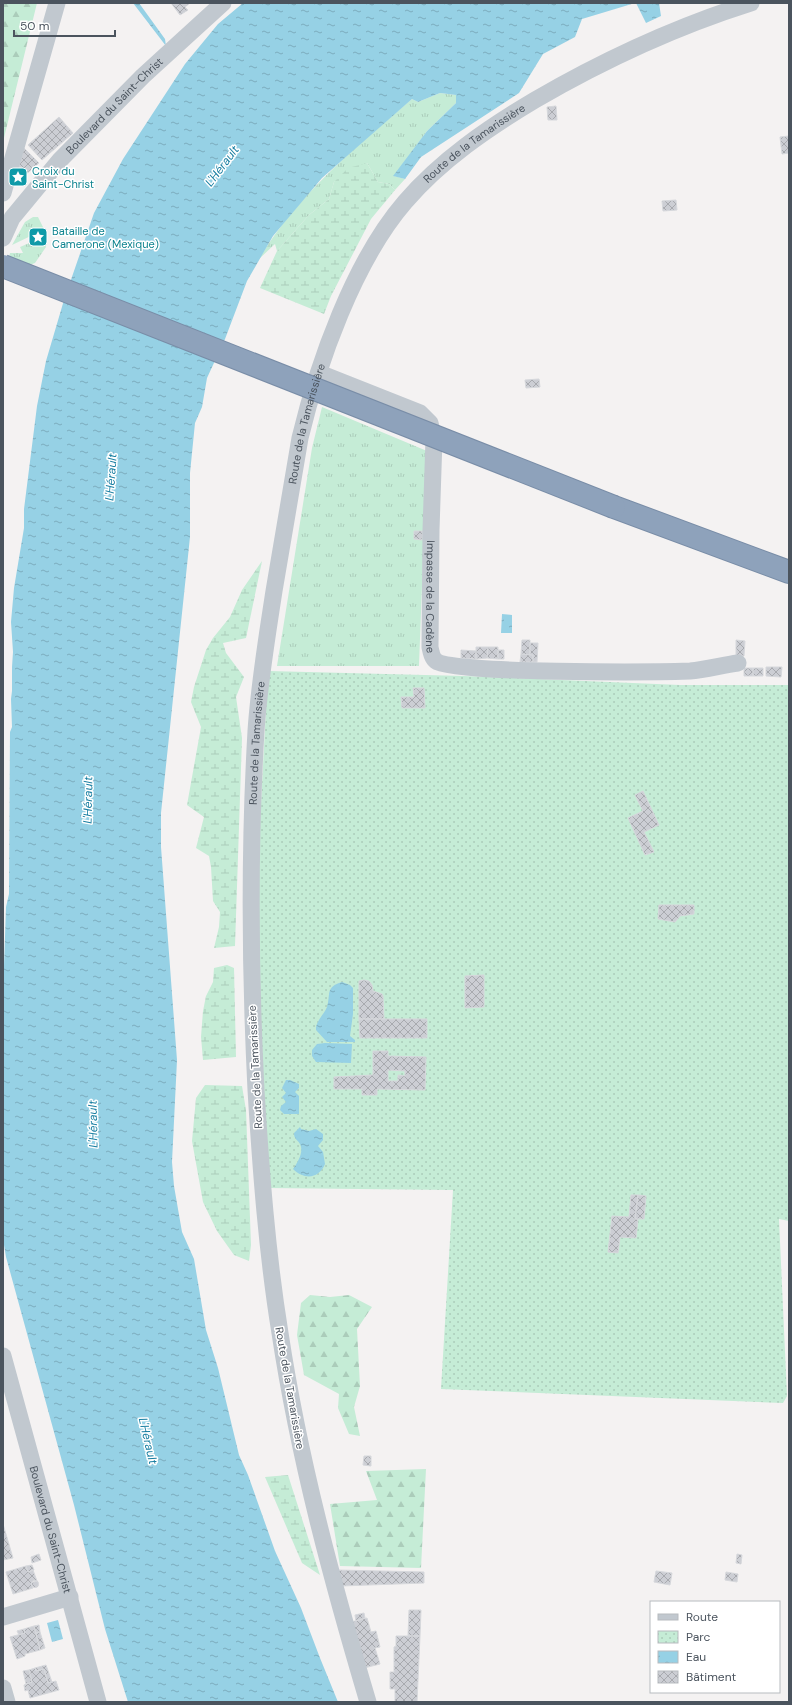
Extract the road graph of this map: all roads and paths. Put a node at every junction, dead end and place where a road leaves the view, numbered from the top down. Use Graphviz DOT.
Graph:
graph roads {
  1 [pos="57,3"];
  2 [pos="223,3"];
  3 [pos="750,3"];
  4 [pos="3,193"];
  5 [pos="3,238"];
  6 [pos="3,266"];
  7 [pos="319,373"];
  8 [pos="789,572"];
  9 [pos="738,663"];
  10 [pos="3,1356"];
  11 [pos="9,1401"];
  12 [pos="70,1597"];
  13 [pos="3,1617"];
  14 [pos="3,1688"];
  15 [pos="7,1702"];
  16 [pos="98,1702"];
  17 [pos="368,1702"];
  1 -- 4 [label="street"];
  2 -- 5 [label="street, Boulevard du Saint-Christ"];
  3 -- 7 [label="street, Route de la Tamarissière"];
  6 -- 8 [label="highway, bridge"];
  7 -- 9 [label="street, Impasse de la Cadène"];
  7 -- 17 [label="street, Route de la Tamarissière"];
  10 -- 11 [label="street, Boulevard du Saint-Christ"];
  11 -- 12 [label="street, Boulevard du Saint-Christ"];
  12 -- 13 [label="street"];
  12 -- 16 [label="street, Boulevard du Saint-Christ"];
  14 -- 15 [label="street"];
}
